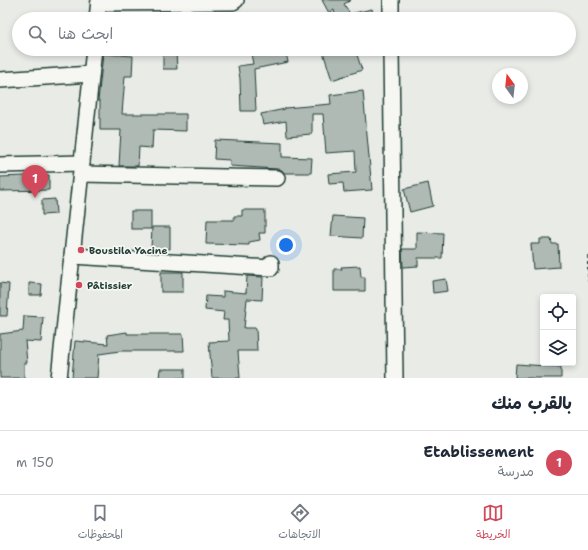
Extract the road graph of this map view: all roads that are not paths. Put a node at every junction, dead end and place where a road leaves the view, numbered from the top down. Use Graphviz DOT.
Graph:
graph roads {
  1 [pos="236,0"];
  2 [pos="390,0"];
  3 [pos="99,1"];
  4 [pos="98,12"];
  5 [pos="391,12"];
  6 [pos="93,56"];
  7 [pos="391,56"];
  8 [pos="91,74"];
  9 [pos="0,80"];
  10 [pos="0,165"];
  11 [pos="81,169"];
  12 [pos="277,178"];
  13 [pos="72,256"];
  14 [pos="271,263"];
  15 [pos="59,378"];
  16 [pos="395,378"];
  1 -- 3 [label="street"];
  2 -- 5 [label="street"];
  3 -- 4 [label="street"];
  6 -- 8 [label="street"];
  7 -- 16 [label="street"];
  8 -- 9 [label="street"];
  8 -- 11 [label="street"];
  10 -- 11 [label="street"];
  11 -- 12 [label="street"];
  11 -- 13 [label="street"];
  13 -- 14 [label="street"];
  13 -- 15 [label="street"];
}
